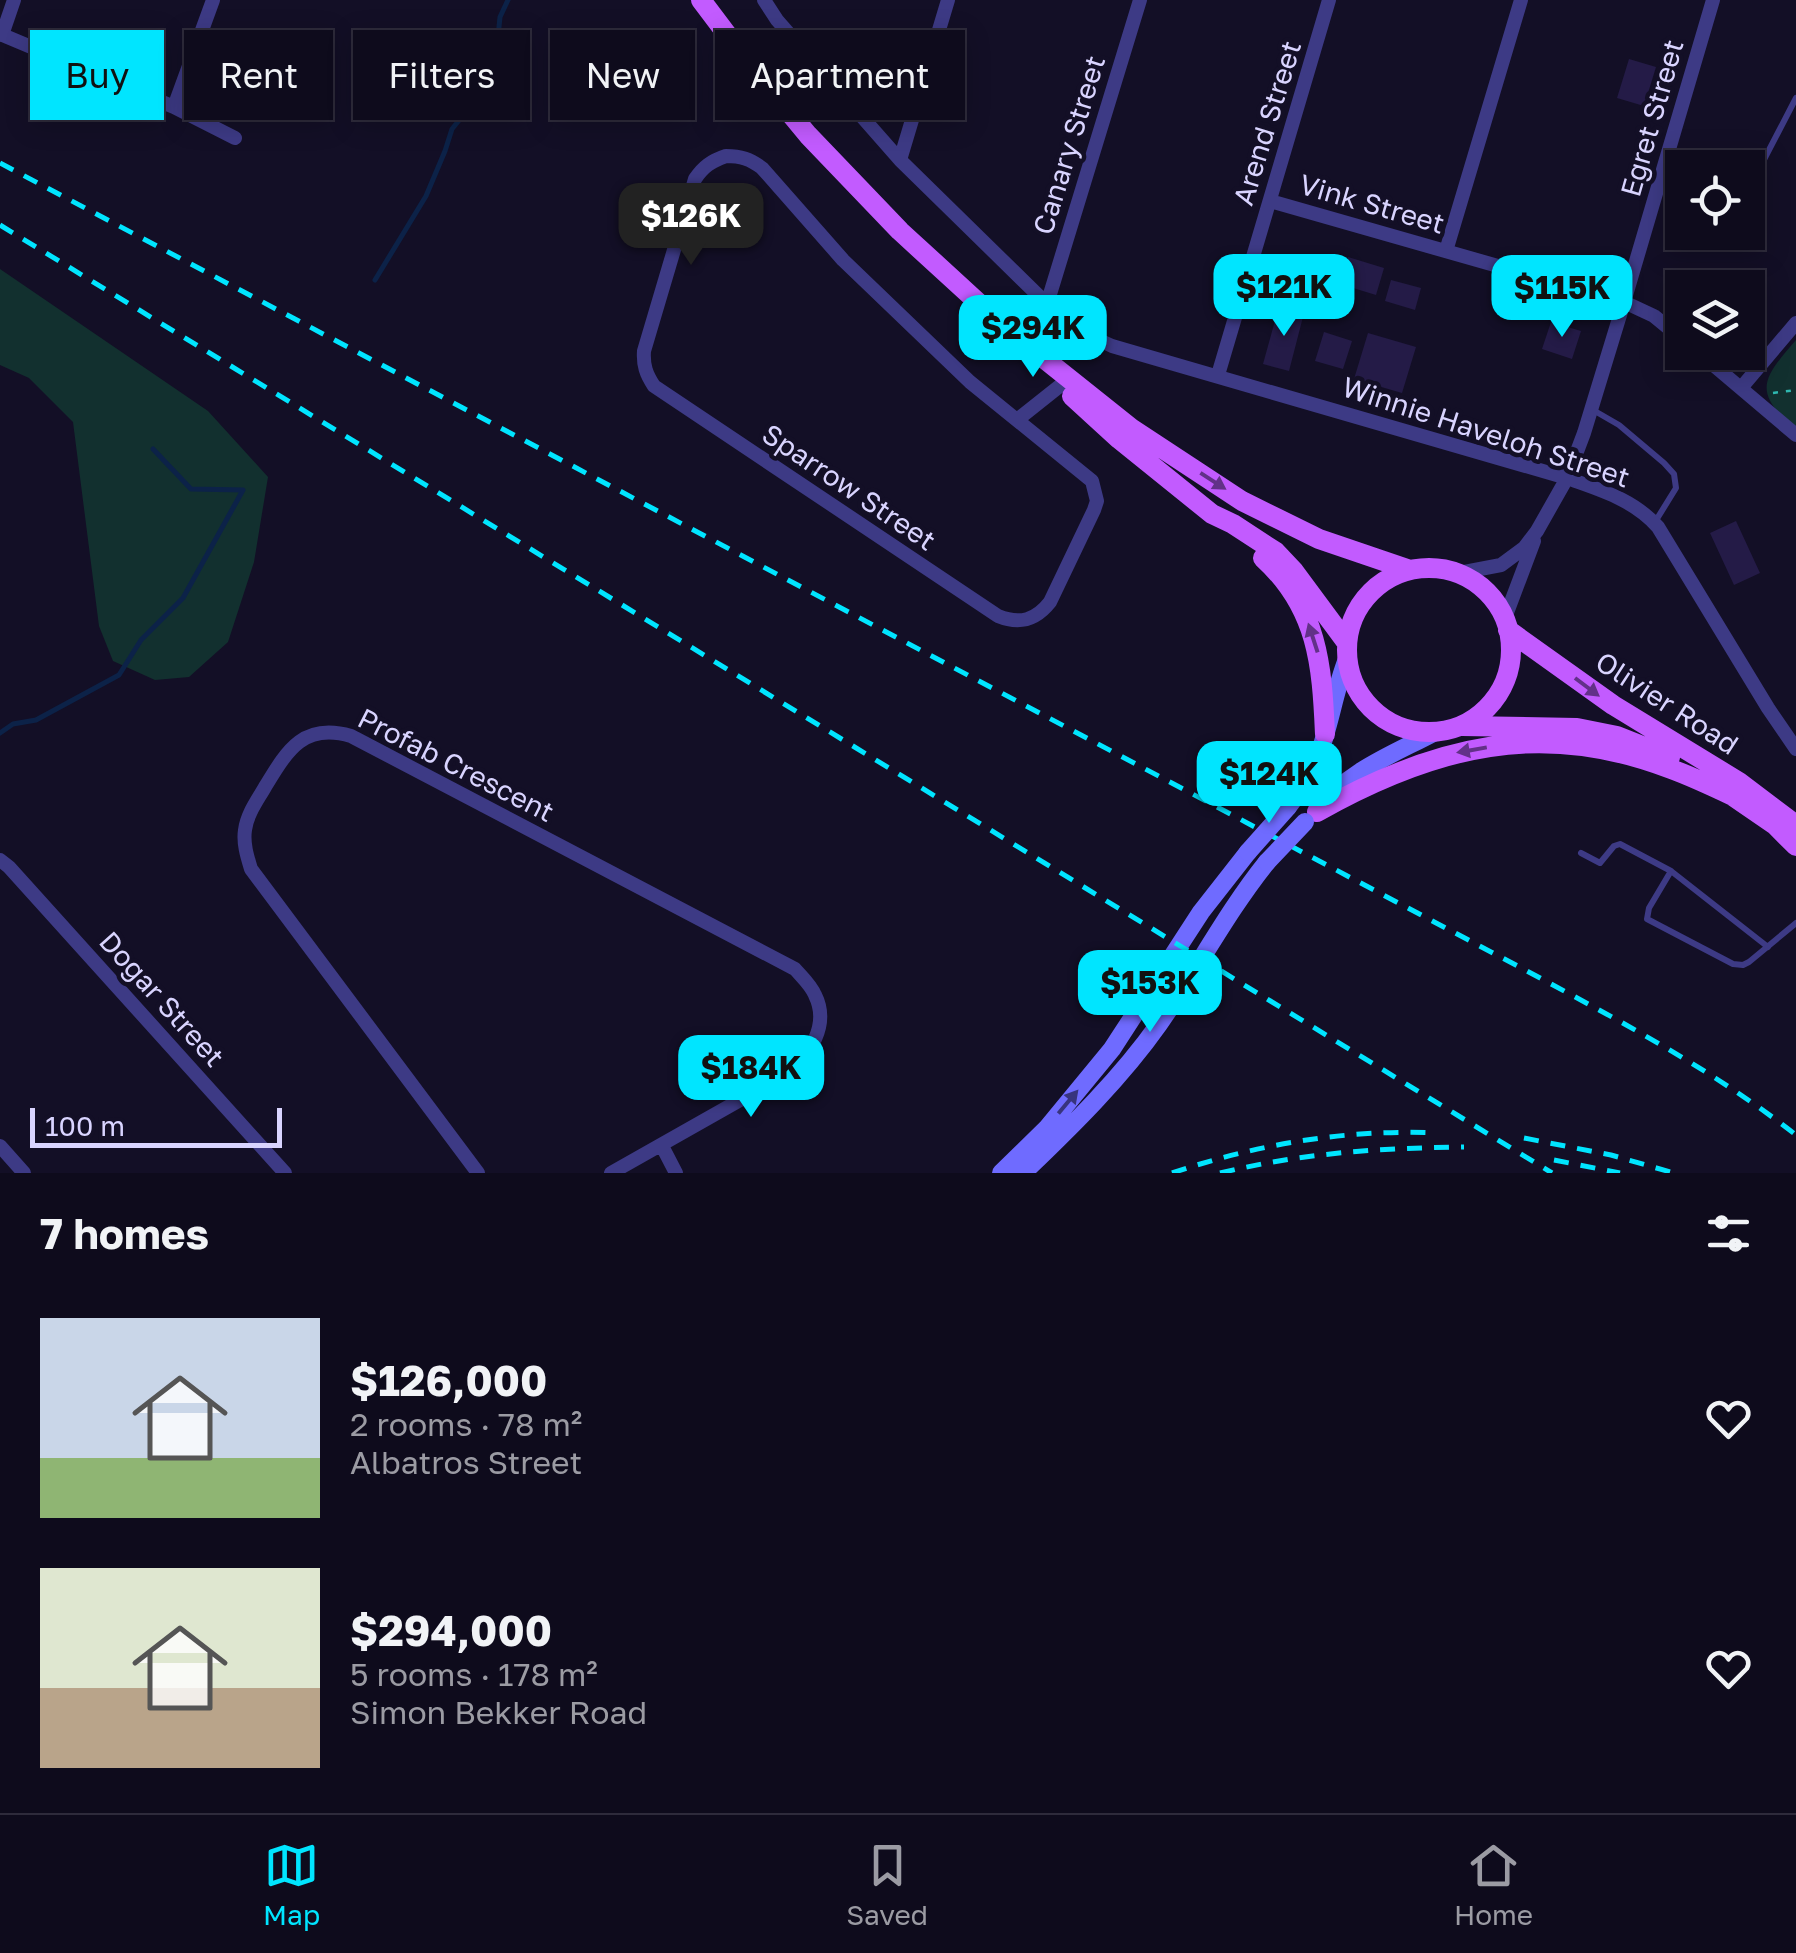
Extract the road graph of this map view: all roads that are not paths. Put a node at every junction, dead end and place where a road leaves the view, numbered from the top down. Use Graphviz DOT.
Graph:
graph roads {
  1 [pos="14,0"];
  2 [pos="214,0"];
  3 [pos="701,0"];
  4 [pos="764,0"];
  5 [pos="948,0"];
  6 [pos="1140,0"];
  7 [pos="1329,0"];
  8 [pos="1521,0"];
  9 [pos="1713,0"];
  10 [pos="1,35"];
  11 [pos="1796,98"];
  12 [pos="174,108"];
  13 [pos="235,138"];
  14 [pos="1765,158"];
  15 [pos="900,160"];
  16 [pos="1663,170"];
  17 [pos="1270,201"];
  18 [pos="1446,251"];
  19 [pos="1624,302"];
  20 [pos="1047,304"];
  21 [pos="1796,323"];
  22 [pos="1665,325"];
  23 [pos="1720,370"];
  24 [pos="1218,375"];
  25 [pos="1067,383"];
  26 [pos="1746,392"];
  27 [pos="1591,409"];
  28 [pos="1017,420"];
  29 [pos="1796,436"];
  30 [pos="1567,478"];
  31 [pos="1212,514"];
  32 [pos="1654,522"];
  33 [pos="1537,531"];
  34 [pos="1410,570"];
  35 [pos="1459,573"];
  36 [pos="1506,624"];
  37 [pos="1347,651"];
  38 [pos="1462,726"];
  39 [pos="1435,732"];
  40 [pos="1326,734"];
  41 [pos="1796,748"];
  42 [pos="1735,796"];
  43 [pos="1311,817"];
  44 [pos="1796,825"];
  45 [pos="1796,846"];
  46 [pos="1580,853"];
  47 [pos="0,860"];
  48 [pos="1671,871"];
  49 [pos="1796,923"];
  50 [pos="1768,948"];
  51 [pos="0,1146"];
  52 [pos="662,1146"];
  53 [pos="24,1173"];
  54 [pos="286,1173"];
  55 [pos="478,1173"];
  56 [pos="612,1173"];
  57 [pos="676,1173"];
  58 [pos="1001,1173"];
  59 [pos="1023,1173"];
  1 -- 10 [label="street"];
  2 -- 12 [label="street"];
  3 -- 25 [label="main road"];
  4 -- 15 [label="street, Winnie Haveloh Street"];
  5 -- 15 [label="street"];
  6 -- 20 [label="street, Canary Street"];
  7 -- 17 [label="street, Arend Street"];
  8 -- 18 [label="street"];
  9 -- 16 [label="street, Egret Street"];
  10 -- 12 [label="street"];
  11 -- 14 [label="lane"];
  12 -- 13 [label="street"];
  15 -- 20 [label="street, Winnie Haveloh Street"];
  16 -- 19 [label="street, Egret Street"];
  17 -- 18 [label="street, Vink Street"];
  17 -- 24 [label="street, Arend Street"];
  18 -- 19 [label="street, Vink Street"];
  19 -- 22 [label="street, Vink Street"];
  19 -- 27 [label="street, Egret Street"];
  20 -- 24 [label="street, Winnie Haveloh Street"];
  21 -- 26 [label="street"];
  23 -- 26 [label="street"];
  24 -- 30 [label="street, Winnie Haveloh Street"];
  25 -- 28 [label="street"];
  25 -- 31 [label="main road"];
  25 -- 34 [label="main road, one-way"];
  26 -- 29 [label="street"];
  27 -- 30 [label="street, Egret Street"];
  27 -- 32 [label="lane"];
  28 -- 28 [label="street, Sparrow Street"];
  30 -- 32 [label="street, Winnie Haveloh Street"];
  30 -- 33 [label="street, Egret Street"];
  31 -- 37 [label="main road"];
  40 -- 31 [label="main road, one-way"];
  32 -- 41 [label="street, Winnie Haveloh Street"];
  33 -- 35 [label="street"];
  33 -- 36 [label="street"];
  34 -- 35 [label="main road"];
  34 -- 37 [label="main road"];
  35 -- 36 [label="main road"];
  36 -- 38 [label="main road"];
  36 -- 44 [label="main road, Olivier Road, one-way"];
  37 -- 39 [label="main road"];
  37 -- 40 [label="main road"];
  38 -- 39 [label="main road"];
  38 -- 42 [label="main road, Olivier Road"];
  39 -- 43 [label="main road"];
  58 -- 40 [label="main road, one-way, bridge"];
  42 -- 43 [label="main road, one-way"];
  42 -- 45 [label="main road, Olivier Road"];
  43 -- 59 [label="main road, bridge"];
  46 -- 48 [label="lane"];
  47 -- 54 [label="street, Dogar Street"];
  48 -- 50 [label="lane"];
  48 -- 50 [label="lane"];
  49 -- 50 [label="lane"];
  51 -- 53 [label="street"];
  52 -- 55 [label="street, Profab Crescent"];
  52 -- 56 [label="street"];
  52 -- 57 [label="street"];
}
